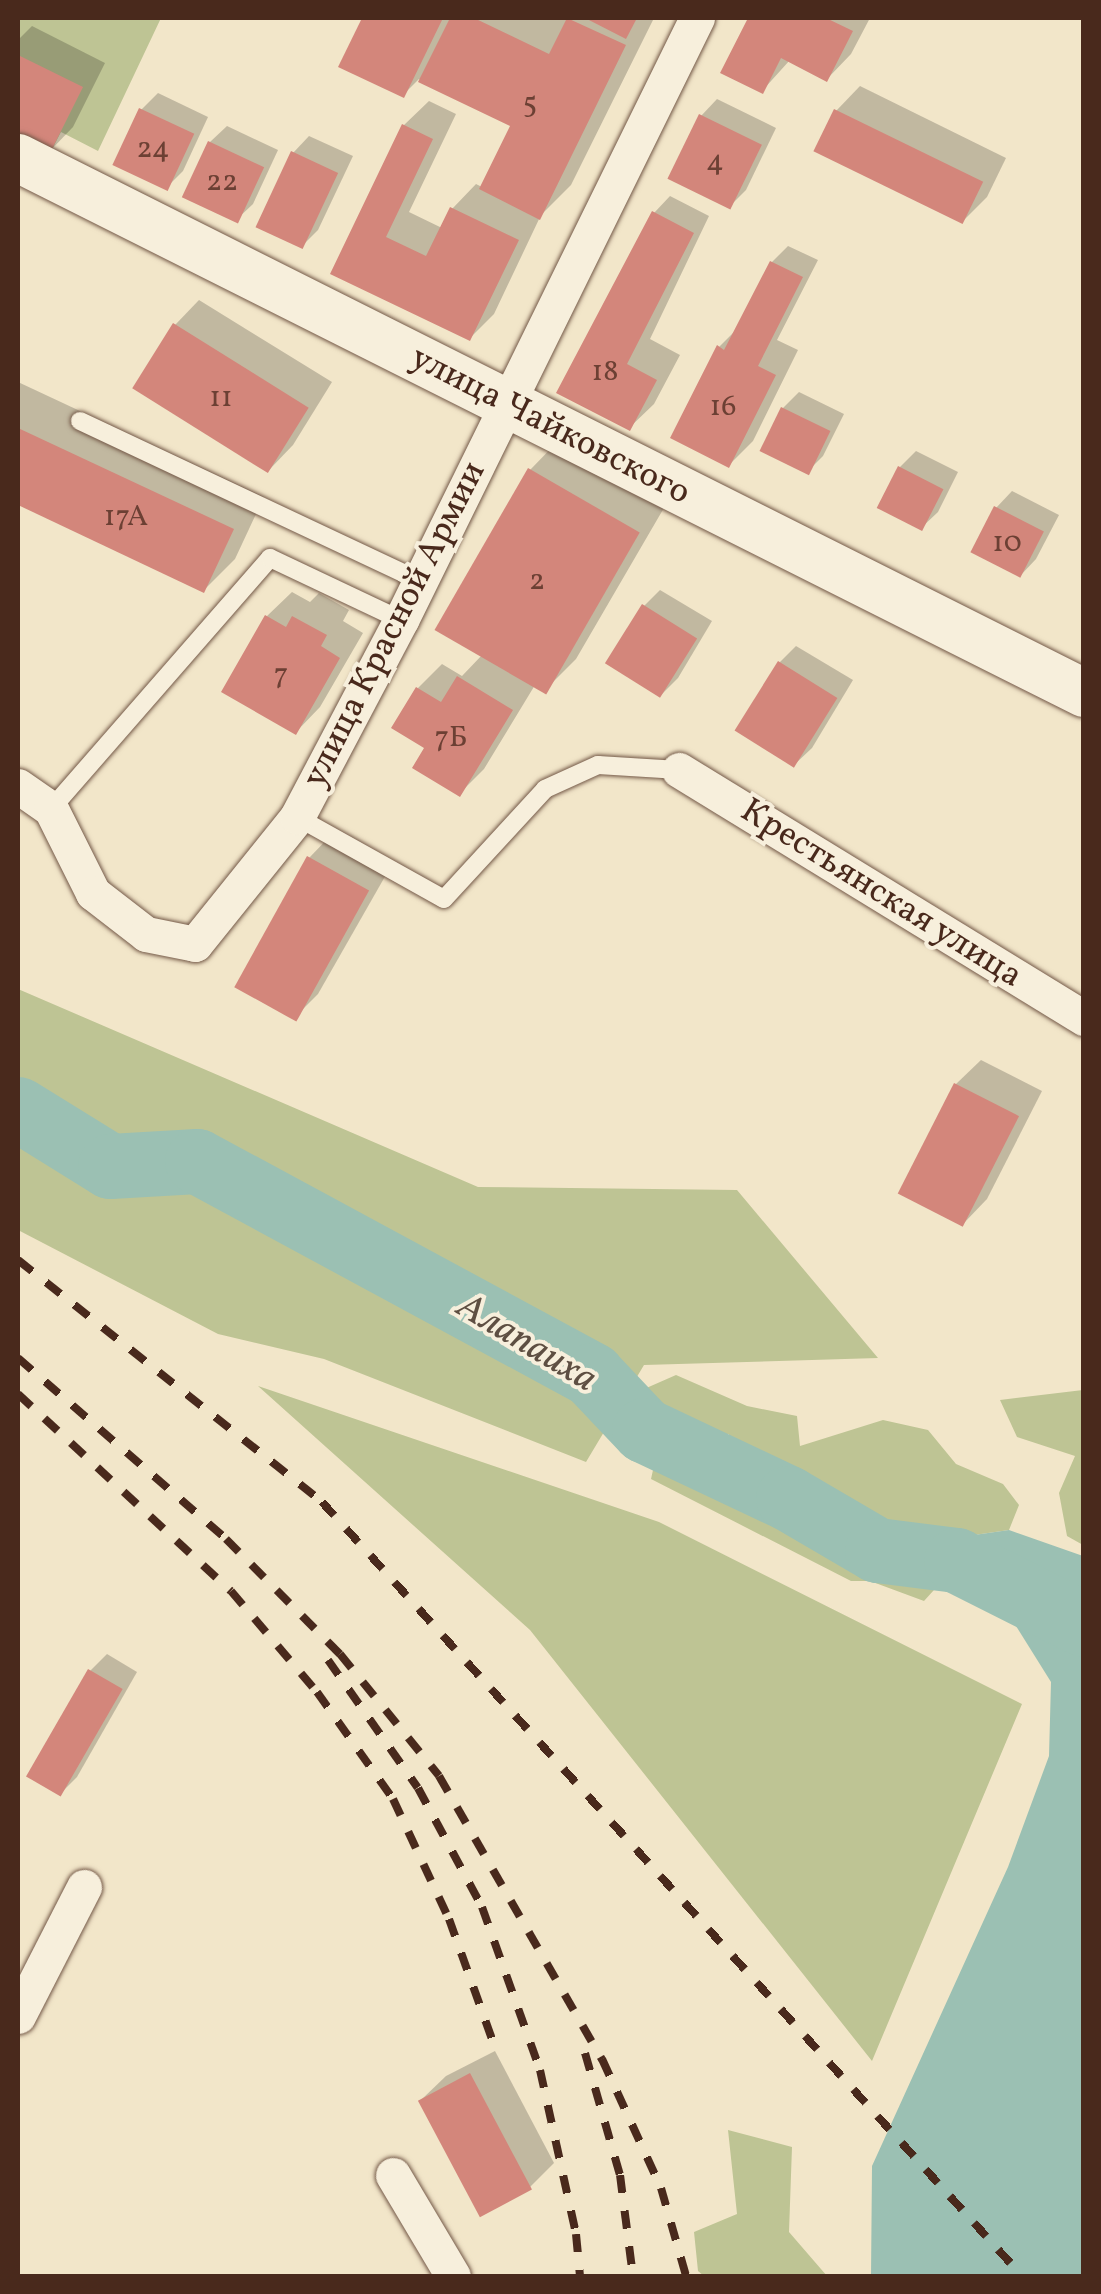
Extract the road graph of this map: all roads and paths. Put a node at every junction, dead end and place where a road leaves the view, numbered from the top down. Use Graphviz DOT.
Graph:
graph roads {
  1 [pos="697,18"];
  2 [pos="18,158"];
  3 [pos="506,404"];
  4 [pos="80,421"];
  5 [pos="420,581"];
  6 [pos="401,620"];
  7 [pos="1084,693"];
  8 [pos="680,770"];
  9 [pos="18,786"];
  10 [pos="52,810"];
  11 [pos="297,817"];
  12 [pos="1084,1018"];
  13 [pos="84,1887"];
  14 [pos="18,2016"];
  15 [pos="393,2176"];
  16 [pos="453,2276"];
  1 -- 3 [label="street, улица Красной Армии"];
  2 -- 3 [label="main road, улица Чайковского"];
  3 -- 5 [label="street, улица Красной Армии"];
  3 -- 7 [label="main road, улица Чайковского"];
  4 -- 5 [label="lane"];
  5 -- 6 [label="street, улица Красной Армии"];
  6 -- 10 [label="lane"];
  6 -- 11 [label="street, улица Красной Армии"];
  8 -- 11 [label="lane"];
  8 -- 12 [label="street, Крестьянская улица"];
  9 -- 10 [label="street"];
  10 -- 11 [label="street, улица Красной Армии"];
  13 -- 14 [label="street"];
  15 -- 16 [label="street"];
}
